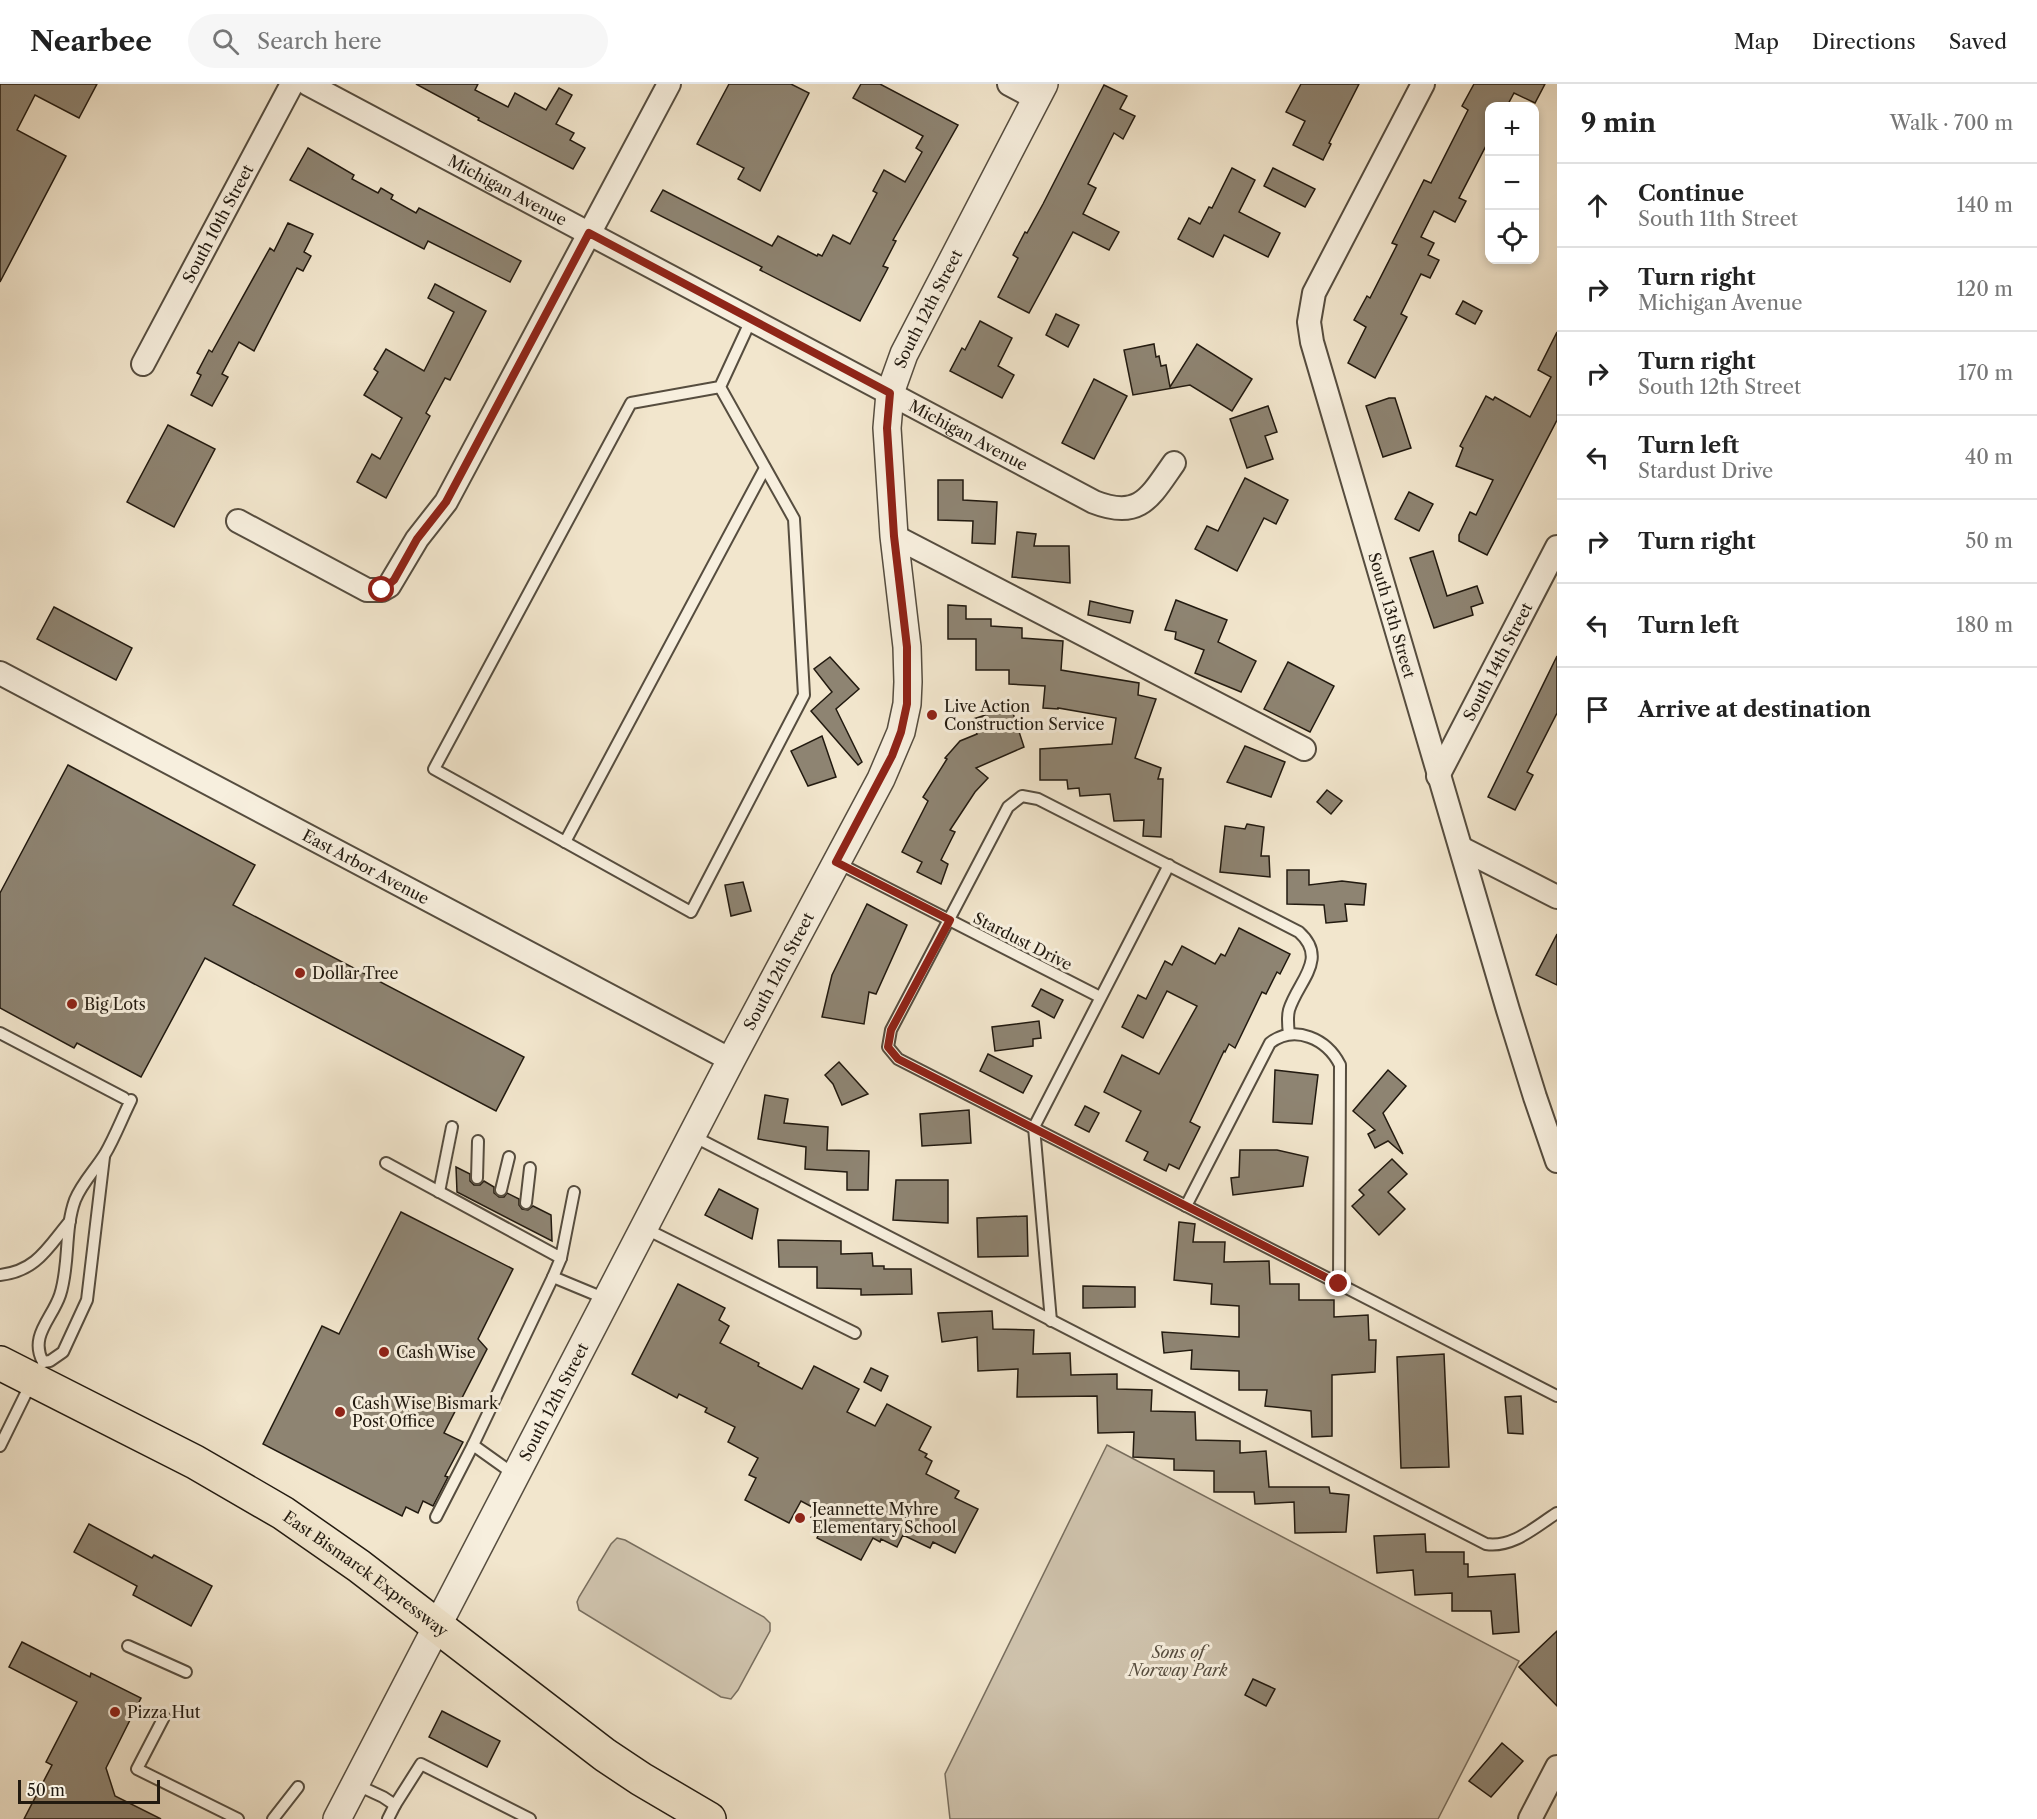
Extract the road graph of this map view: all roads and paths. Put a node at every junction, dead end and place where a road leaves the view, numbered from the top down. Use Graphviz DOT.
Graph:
graph roads {
  1 [pos="292,84"];
  2 [pos="308,84"];
  3 [pos="669,84"];
  4 [pos="1009,84"];
  5 [pos="1423,84"];
  6 [pos="1040,91"];
  7 [pos="589,233"];
  8 [pos="751,320"];
  9 [pos="143,364"];
  10 [pos="720,387"];
  11 [pos="890,393"];
  12 [pos="1174,463"];
  13 [pos="765,468"];
  14 [pos="238,521"];
  15 [pos="894,536"];
  16 [pos="1557,547"];
  17 [pos="0,673"];
  18 [pos="1304,749"];
  19 [pos="1438,776"];
  20 [pos="565,842"];
  21 [pos="1461,848"];
  22 [pos="836,862"];
  23 [pos="1169,865"];
  24 [pos="1557,897"];
  25 [pos="950,920"];
  26 [pos="1100,997"];
  27 [pos="0,1033"];
  28 [pos="1289,1034"];
  29 [pos="731,1060"];
  30 [pos="452,1126"];
  31 [pos="1034,1127"];
  32 [pos="692,1136"];
  33 [pos="478,1140"];
  34 [pos="105,1155"];
  35 [pos="509,1157"];
  36 [pos="1557,1161"];
  37 [pos="386,1163"];
  38 [pos="530,1168"];
  39 [pos="477,1178"];
  40 [pos="501,1190"];
  41 [pos="439,1192"];
  42 [pos="574,1192"];
  43 [pos="526,1203"];
  44 [pos="1186,1206"];
  45 [pos="70,1220"];
  46 [pos="523,1226"];
  47 [pos="644,1227"];
  48 [pos="524,1238"];
  49 [pos="561,1258"];
  50 [pos="0,1275"];
  51 [pos="553,1276"];
  52 [pos="1339,1284"];
  53 [pos="607,1299"];
  54 [pos="1052,1321"];
  55 [pos="855,1333"];
  56 [pos="0,1363"];
  57 [pos="38,1371"];
  58 [pos="1557,1396"];
  59 [pos="473,1445"];
  60 [pos="0,1446"];
  61 [pos="515,1475"];
  62 [pos="1557,1514"];
  63 [pos="436,1517"];
  64 [pos="437,1626"];
  65 [pos="128,1646"];
  66 [pos="186,1672"];
  67 [pos="164,1717"];
  68 [pos="1557,1767"];
  69 [pos="355,1784"];
  70 [pos="298,1787"];
  71 [pos="395,1805"];
  72 [pos="238,1819"];
  73 [pos="273,1819"];
  74 [pos="337,1819"];
  75 [pos="388,1819"];
  76 [pos="530,1819"];
  77 [pos="709,1819"];
  78 [pos="1530,1819"];
  1 -- 9 [label="street, South 10th Street"];
  2 -- 7 [label="street, Michigan Avenue"];
  3 -- 7 [label="street"];
  4 -- 6 [label="street"];
  5 -- 19 [label="street, South 13th Street"];
  6 -- 11 [label="street, South 12th Street"];
  7 -- 8 [label="street, Michigan Avenue"];
  7 -- 14 [label="street"];
  8 -- 10 [label="lane"];
  8 -- 11 [label="street, Michigan Avenue"];
  10 -- 13 [label="lane"];
  10 -- 20 [label="lane"];
  11 -- 12 [label="street, Michigan Avenue"];
  11 -- 15 [label="street, South 12th Street"];
  13 -- 20 [label="lane"];
  13 -- 20 [label="lane"];
  15 -- 18 [label="street"];
  15 -- 22 [label="street, South 12th Street"];
  16 -- 19 [label="street, South 14th Street"];
  17 -- 29 [label="street, East Arbor Avenue"];
  19 -- 21 [label="street, South 13th Street"];
  21 -- 24 [label="street"];
  21 -- 36 [label="street, South 13th Street"];
  22 -- 25 [label="lane, Stardust Drive"];
  22 -- 29 [label="street, South 12th Street"];
  23 -- 25 [label="lane"];
  23 -- 26 [label="lane"];
  23 -- 28 [label="lane"];
  25 -- 26 [label="lane, Stardust Drive"];
  25 -- 31 [label="lane"];
  26 -- 31 [label="lane"];
  27 -- 34 [label="lane"];
  28 -- 44 [label="lane"];
  28 -- 52 [label="lane"];
  29 -- 32 [label="street, South 12th Street"];
  30 -- 41 [label="lane"];
  31 -- 44 [label="lane"];
  31 -- 54 [label="lane"];
  32 -- 47 [label="street, South 12th Street"];
  32 -- 54 [label="lane"];
  33 -- 39 [label="lane"];
  34 -- 45 [label="lane"];
  34 -- 57 [label="lane"];
  35 -- 40 [label="lane"];
  37 -- 41 [label="lane"];
  38 -- 43 [label="lane"];
  41 -- 48 [label="lane"];
  42 -- 49 [label="lane"];
  44 -- 52 [label="lane"];
  45 -- 50 [label="lane"];
  45 -- 57 [label="lane"];
  46 -- 48 [label="lane"];
  47 -- 53 [label="street, South 12th Street"];
  47 -- 55 [label="lane"];
  48 -- 49 [label="lane"];
  49 -- 51 [label="lane"];
  51 -- 53 [label="lane"];
  51 -- 59 [label="lane"];
  52 -- 58 [label="lane"];
  53 -- 61 [label="street, South 12th Street"];
  54 -- 62 [label="lane"];
  56 -- 57 [label="main road, East Bismarck Expressway"];
  57 -- 60 [label="lane"];
  57 -- 64 [label="main road, East Bismarck Expressway"];
  59 -- 61 [label="lane"];
  59 -- 63 [label="lane"];
  61 -- 64 [label="street, South 12th Street"];
  64 -- 69 [label="street, South 12th Street"];
  64 -- 77 [label="main road, East Bismarck Expressway"];
  65 -- 66 [label="lane"];
  67 -- 72 [label="lane"];
  68 -- 78 [label="street"];
  69 -- 71 [label="lane"];
  69 -- 74 [label="street, South 12th Street"];
  70 -- 73 [label="lane"];
  71 -- 75 [label="lane"];
  71 -- 76 [label="lane"];
}
